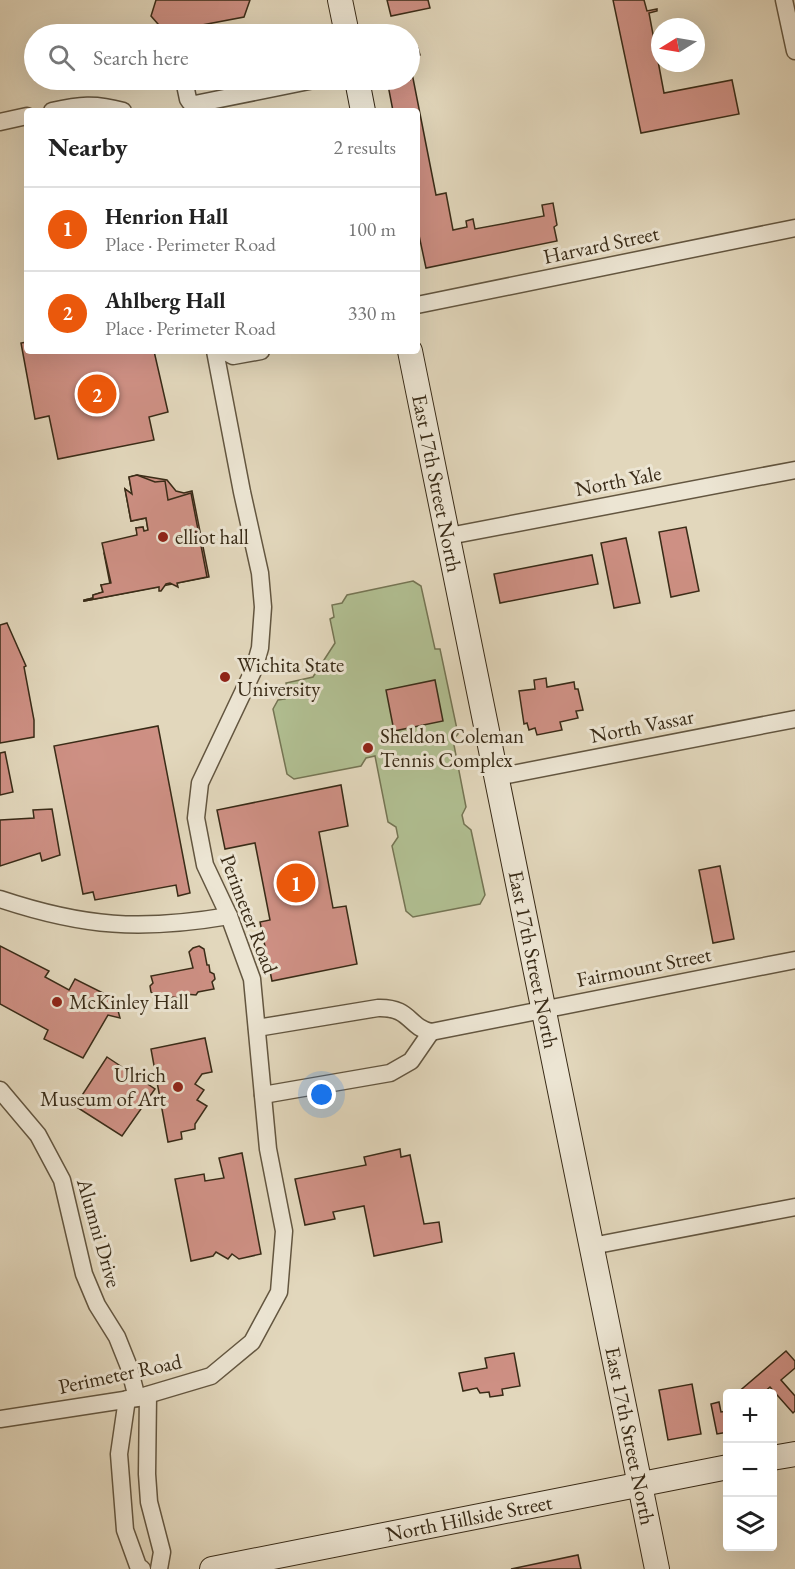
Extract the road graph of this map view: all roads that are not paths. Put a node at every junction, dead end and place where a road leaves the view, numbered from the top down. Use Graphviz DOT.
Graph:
graph roads {
  1 [pos="340,0"];
  2 [pos="784,0"];
  3 [pos="346,24"];
  4 [pos="795,51"];
  5 [pos="186,90"];
  6 [pos="264,90"];
  7 [pos="359,90"];
  8 [pos="67,108"];
  9 [pos="112,108"];
  10 [pos="362,108"];
  11 [pos="24,117"];
  12 [pos="0,122"];
  13 [pos="795,228"];
  14 [pos="420,304"];
  15 [pos="216,354"];
  16 [pos="229,354"];
  17 [pos="244,354"];
  18 [pos="411,354"];
  19 [pos="795,470"];
  20 [pos="449,536"];
  21 [pos="795,719"];
  22 [pos="497,777"];
  23 [pos="0,899"];
  24 [pos="229,916"];
  25 [pos="795,960"];
  26 [pos="544,1010"];
  27 [pos="257,1028"];
  28 [pos="431,1032"];
  29 [pos="0,1090"];
  30 [pos="262,1095"];
  31 [pos="795,1207"];
  32 [pos="592,1246"];
  33 [pos="137,1398"];
  34 [pos="0,1419"];
  35 [pos="795,1454"];
  36 [pos="777,1457"];
  37 [pos="723,1468"];
  38 [pos="640,1483"];
  39 [pos="142,1569"];
  40 [pos="159,1569"];
  41 [pos="212,1569"];
  42 [pos="657,1569"];
  1 -- 3 [label="street"];
  2 -- 4 [label="street"];
  5 -- 6 [label="street"];
  7 -- 10 [label="street"];
  8 -- 9 [label="street"];
  11 -- 12 [label="street"];
  13 -- 14 [label="street, Harvard Street"];
  15 -- 24 [label="street, Perimeter Road"];
  16 -- 17 [label="street"];
  18 -- 20 [label="street, East 17th Street North"];
  19 -- 20 [label="street, North Yale"];
  20 -- 22 [label="street, East 17th Street North"];
  21 -- 22 [label="street, North Vassar"];
  22 -- 26 [label="street, East 17th Street North"];
  23 -- 24 [label="street"];
  24 -- 27 [label="street, Perimeter Road"];
  25 -- 26 [label="street, Fairmount Street"];
  26 -- 28 [label="street, Fairmount Street"];
  26 -- 32 [label="street, East 17th Street North"];
  27 -- 28 [label="street"];
  27 -- 30 [label="street, Perimeter Road"];
  28 -- 30 [label="street"];
  29 -- 33 [label="street, Alumni Drive"];
  30 -- 33 [label="street, Perimeter Road"];
  31 -- 32 [label="street"];
  32 -- 38 [label="street, East 17th Street North"];
  33 -- 34 [label="street, Perimeter Road"];
  33 -- 39 [label="street, Alumni Drive"];
  33 -- 40 [label="street, Alumni Drive"];
  35 -- 36 [label="street"];
  37 -- 38 [label="street, North Hillside Street"];
  38 -- 41 [label="street, North Hillside Street"];
  38 -- 42 [label="street, East 17th Street North"];
}
